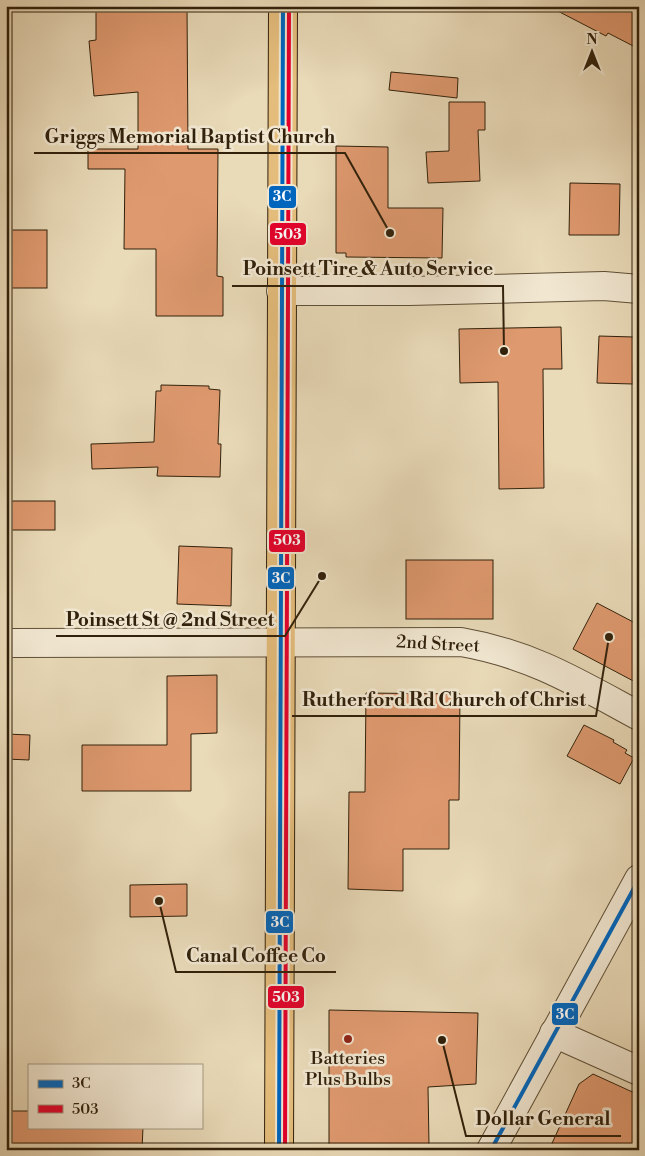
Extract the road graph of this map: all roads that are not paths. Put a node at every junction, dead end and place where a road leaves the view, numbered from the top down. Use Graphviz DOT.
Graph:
graph roads {
  1 [pos="282,6"];
  2 [pos="639,289"];
  3 [pos="282,291"];
  4 [pos="281,642"];
  5 [pos="6,643"];
  6 [pos="639,716"];
  7 [pos="639,880"];
  8 [pos="554,1033"];
  9 [pos="639,1071"];
  10 [pos="279,1150"];
  11 [pos="491,1150"];
  1 -- 3 [label="highway"];
  2 -- 3 [label="street"];
  3 -- 4 [label="highway"];
  4 -- 5 [label="street, 2nd Street"];
  4 -- 6 [label="street, 2nd Street"];
  4 -- 10 [label="highway"];
  7 -- 8 [label="street"];
  8 -- 9 [label="street"];
  8 -- 11 [label="street"];
}
